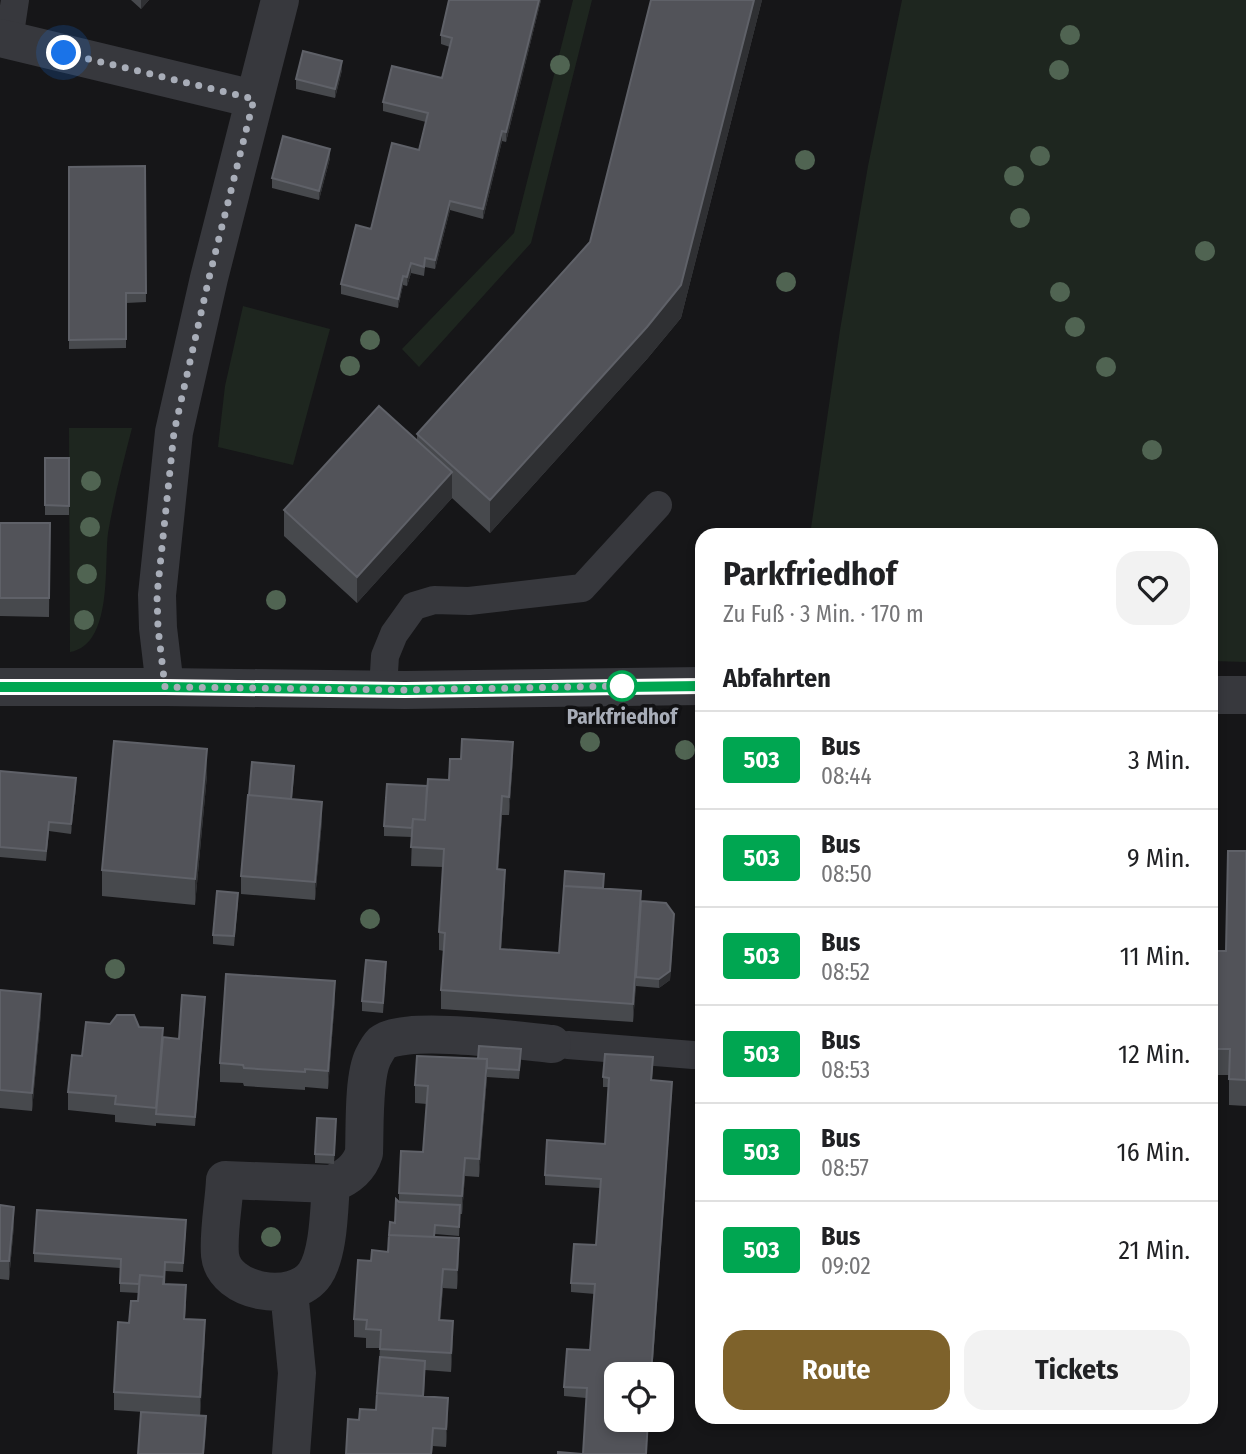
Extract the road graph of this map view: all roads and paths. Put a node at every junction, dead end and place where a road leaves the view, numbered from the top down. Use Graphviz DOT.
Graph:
graph roads {
  1 [pos="15,0"];
  2 [pos="280,0"];
  3 [pos="5,39"];
  4 [pos="254,99"];
  5 [pos="657,505"];
  6 [pos="695,686"];
  7 [pos="0,687"];
  8 [pos="165,687"];
  9 [pos="383,689"];
  10 [pos="1218,695"];
  11 [pos="1246,695"];
  12 [pos="560,1044"];
  13 [pos="693,1055"];
  14 [pos="331,1184"];
  15 [pos="289,1291"];
  16 [pos="291,1454"];
  1 -- 3 [label="lane"];
  2 -- 4 [label="street"];
  3 -- 4 [label="street"];
  4 -- 8 [label="street"];
  5 -- 9 [label="lane"];
  6 -- 9 [label="street"];
  7 -- 8 [label="street"];
  8 -- 9 [label="street"];
  10 -- 11 [label="street"];
  12 -- 13 [label="lane"];
  12 -- 14 [label="street"];
  14 -- 15 [label="street"];
  14 -- 15 [label="street"];
  15 -- 16 [label="street"];
}
